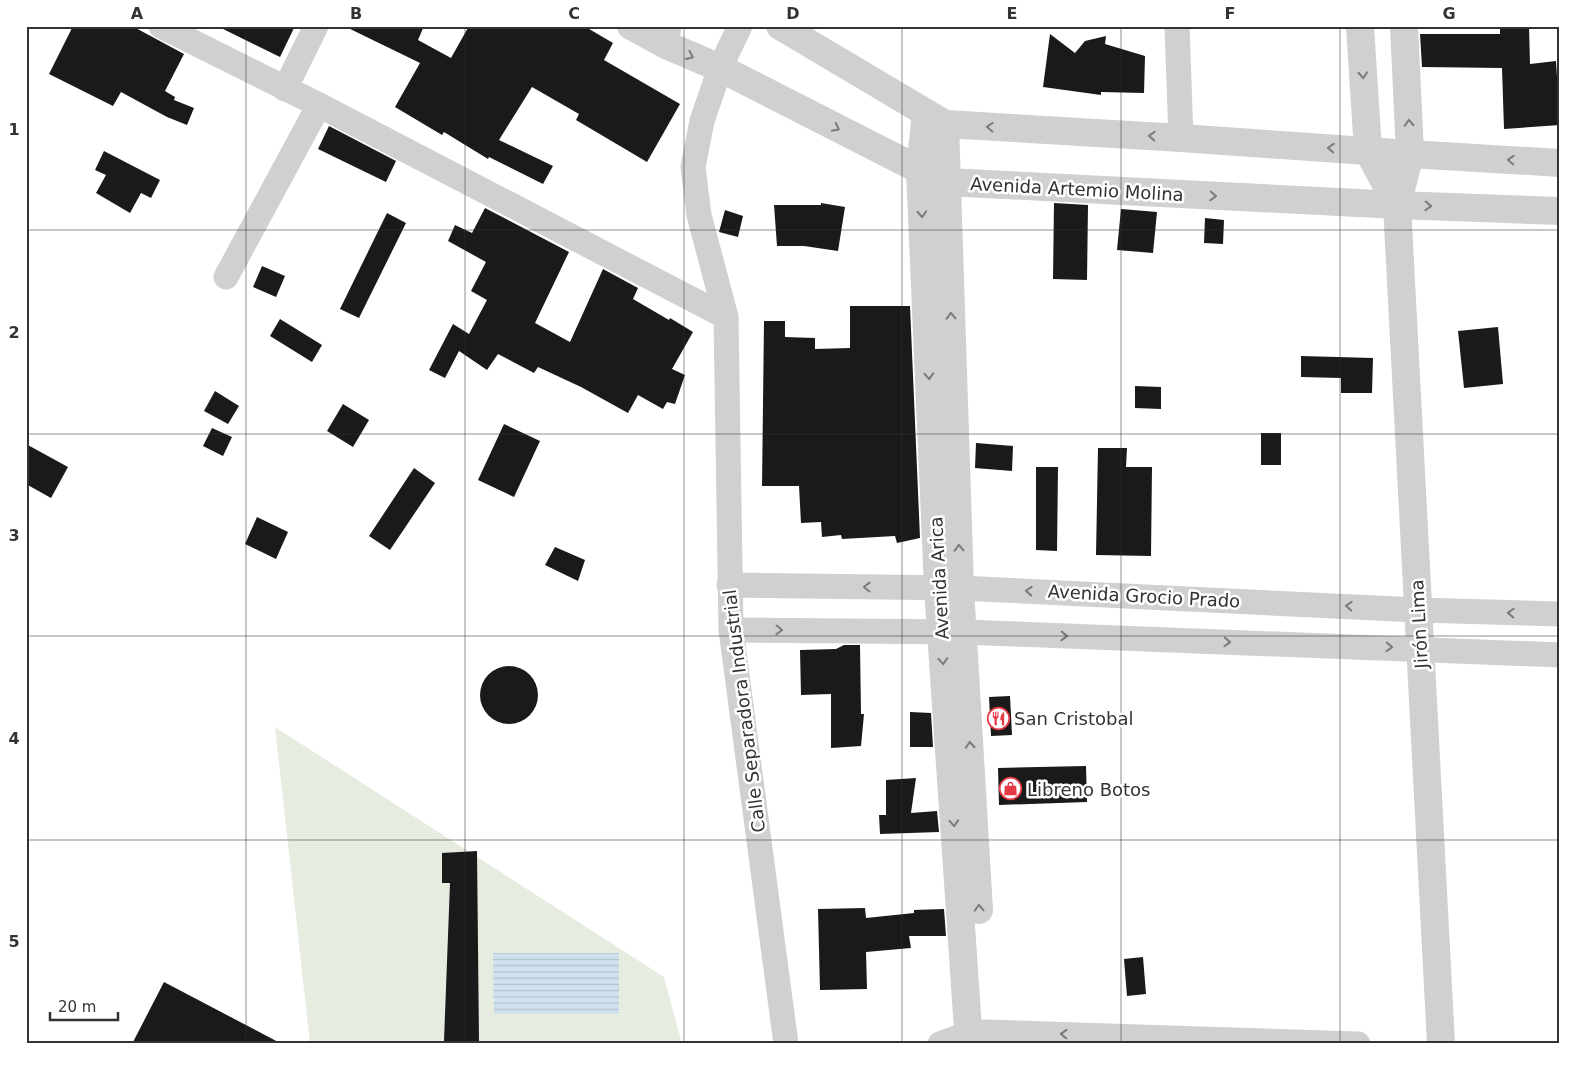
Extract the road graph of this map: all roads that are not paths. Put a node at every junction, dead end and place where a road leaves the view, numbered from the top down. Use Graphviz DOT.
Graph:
graph roads {
  1 [pos="161,26"];
  2 [pos="316,26"];
  3 [pos="631,26"];
  4 [pos="740,26"];
  5 [pos="780,26"];
  6 [pos="1177,26"];
  7 [pos="1360,26"];
  8 [pos="1404,26"];
  9 [pos="809,34"];
  10 [pos="668,36"];
  11 [pos="720,68"];
  12 [pos="285,88"];
  13 [pos="319,106"];
  14 [pos="935,118"];
  15 [pos="1180,138"];
  16 [pos="1368,151"];
  17 [pos="1410,154"];
  18 [pos="1560,163"];
  19 [pos="920,170"];
  20 [pos="947,182"];
  21 [pos="1397,205"];
  22 [pos="1560,211"];
  23 [pos="226,277"];
  24 [pos="726,317"];
  25 [pos="729,586"];
  26 [pos="949,588"];
  27 [pos="1418,610"];
  28 [pos="1560,614"];
  29 [pos="731,630"];
  30 [pos="952,632"];
  31 [pos="1420,648"];
  32 [pos="1560,655"];
  33 [pos="977,1038"];
  34 [pos="786,1043"];
  35 [pos="797,1044"];
  36 [pos="940,1044"];
  37 [pos="1358,1044"];
  38 [pos="1441,1044"];
  1 -- 12 [label="street"];
  2 -- 12 [label="street"];
  3 -- 10 [label="street, Avenida Artemio Molina"];
  4 -- 11 [label="street, Calle Separadora Industrial"];
  5 -- 9 [label="street"];
  6 -- 15 [label="street"];
  7 -- 16 [label="street, one-way"];
  17 -- 8 [label="street, one-way"];
  9 -- 14 [label="street"];
  10 -- 11 [label="street, Avenida Artemio Molina, one-way"];
  11 -- 19 [label="street, Avenida Artemio Molina, one-way"];
  11 -- 24 [label="street, Calle Separadora Industrial"];
  12 -- 13 [label="street"];
  13 -- 23 [label="street"];
  13 -- 24 [label="street"];
  15 -- 14 [label="street, one-way"];
  14 -- 19 [label="street, Avenida Arica"];
  14 -- 20 [label="street, Avenida Arica"];
  16 -- 15 [label="street, one-way"];
  16 -- 17 [label="street"];
  16 -- 21 [label="street"];
  18 -- 17 [label="street, one-way"];
  17 -- 21 [label="street"];
  19 -- 20 [label="street, Avenida Artemio Molina"];
  19 -- 26 [label="street, Avenida Arica, one-way"];
  20 -- 21 [label="street, Avenida Artemio Molina, one-way"];
  26 -- 20 [label="street, Avenida Arica, one-way"];
  21 -- 22 [label="street, Avenida Artemio Molina, one-way"];
  21 -- 27 [label="street, Jirón Lima"];
  24 -- 25 [label="street, Calle Separadora Industrial"];
  26 -- 25 [label="street, Avenida Grocio Prado, one-way"];
  25 -- 29 [label="street, Calle Separadora Industrial"];
  27 -- 26 [label="street, Avenida Grocio Prado, one-way"];
  26 -- 30 [label="street, Avenida Arica"];
  28 -- 27 [label="street, Avenida Grocio Prado, one-way"];
  27 -- 31 [label="street, Jirón Lima"];
  29 -- 30 [label="street, one-way"];
  29 -- 34 [label="street, Calle Separadora Industrial"];
  30 -- 31 [label="street, one-way"];
  30 -- 33 [label="street, Avenida Arica"];
  31 -- 32 [label="street"];
  31 -- 38 [label="street, Jirón Lima"];
  33 -- 36 [label="street"];
  37 -- 33 [label="street, one-way"];
  34 -- 35 [label="street"];
}
